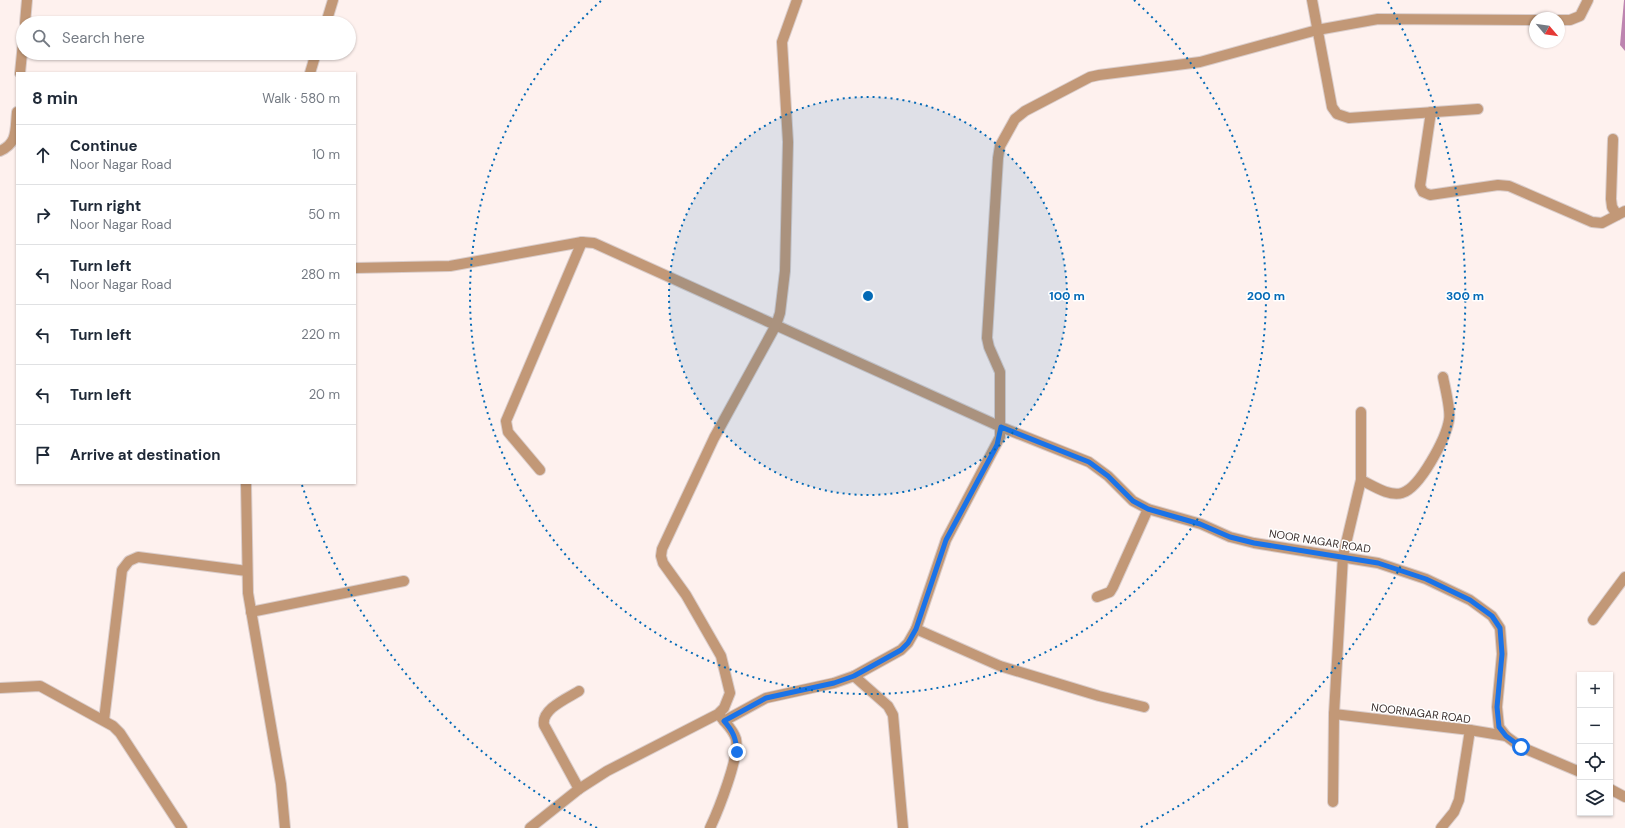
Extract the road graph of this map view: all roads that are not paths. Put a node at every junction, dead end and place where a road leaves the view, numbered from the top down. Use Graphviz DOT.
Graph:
graph roads {
  1 [pos="27,0"];
  2 [pos="333,0"];
  3 [pos="797,0"];
  4 [pos="1312,0"];
  5 [pos="1588,0"];
  6 [pos="26,16"];
  7 [pos="328,16"];
  8 [pos="1529,20"];
  9 [pos="1565,20"];
  10 [pos="1318,30"];
  11 [pos="21,60"];
  12 [pos="314,60"];
  13 [pos="20,72"];
  14 [pos="310,72"];
  15 [pos="1478,109"];
  16 [pos="1431,112"];
  17 [pos="16,125"];
  18 [pos="1613,139"];
  19 [pos="0,151"];
  20 [pos="1621,213"];
  21 [pos="582,242"];
  22 [pos="356,268"];
  23 [pos="776,324"];
  24 [pos="1443,377"];
  25 [pos="1361,412"];
  26 [pos="1001,427"];
  27 [pos="540,470"];
  28 [pos="1361,480"];
  29 [pos="246,484"];
  30 [pos="1148,509"];
  31 [pos="1343,556"];
  32 [pos="247,571"];
  33 [pos="1625,577"];
  34 [pos="404,581"];
  35 [pos="1096,596"];
  36 [pos="251,612"];
  37 [pos="1593,620"];
  38 [pos="916,629"];
  39 [pos="854,676"];
  40 [pos="0,688"];
  41 [pos="579,691"];
  42 [pos="1144,707"];
  43 [pos="1334,714"];
  44 [pos="721,718"];
  45 [pos="104,720"];
  46 [pos="1470,730"];
  47 [pos="1506,736"];
  48 [pos="1577,771"];
  49 [pos="579,789"];
  50 [pos="1613,791"];
  51 [pos="1625,797"];
  52 [pos="1333,802"];
  53 [pos="182,828"];
  54 [pos="284,828"];
  55 [pos="530,828"];
  56 [pos="710,828"];
  57 [pos="903,828"];
  58 [pos="1441,828"];
  1 -- 6 [label="street"];
  2 -- 7 [label="street"];
  3 -- 23 [label="street"];
  4 -- 10 [label="street"];
  5 -- 9 [label="street"];
  8 -- 10 [label="street"];
  10 -- 16 [label="street"];
  10 -- 26 [label="street"];
  11 -- 13 [label="street"];
  12 -- 14 [label="street"];
  15 -- 16 [label="street"];
  16 -- 20 [label="street"];
  17 -- 19 [label="street"];
  18 -- 20 [label="street"];
  21 -- 22 [label="street"];
  21 -- 23 [label="street, NOOR NAGAR ROAD"];
  21 -- 27 [label="street"];
  23 -- 26 [label="street, NOOR NAGAR ROAD"];
  23 -- 44 [label="street"];
  24 -- 28 [label="street"];
  25 -- 28 [label="street"];
  26 -- 30 [label="street, NOOR NAGAR ROAD"];
  26 -- 38 [label="street"];
  28 -- 31 [label="street"];
  29 -- 32 [label="street"];
  30 -- 31 [label="street, NOOR NAGAR ROAD"];
  30 -- 35 [label="street"];
  31 -- 43 [label="street"];
  31 -- 47 [label="street, NOOR NAGAR ROAD"];
  32 -- 36 [label="street"];
  32 -- 45 [label="street"];
  33 -- 37 [label="street"];
  34 -- 36 [label="street"];
  36 -- 54 [label="street"];
  38 -- 39 [label="street"];
  38 -- 42 [label="street"];
  39 -- 44 [label="street"];
  39 -- 57 [label="street"];
  40 -- 45 [label="street"];
  41 -- 49 [label="street"];
  43 -- 46 [label="street, NOORNAGAR ROAD"];
  43 -- 52 [label="street"];
  44 -- 49 [label="street"];
  44 -- 56 [label="street"];
  45 -- 53 [label="street"];
  46 -- 47 [label="street, NOORNAGAR ROAD"];
  46 -- 58 [label="street"];
  47 -- 48 [label="street"];
  49 -- 55 [label="street"];
  50 -- 51 [label="street"];
}
